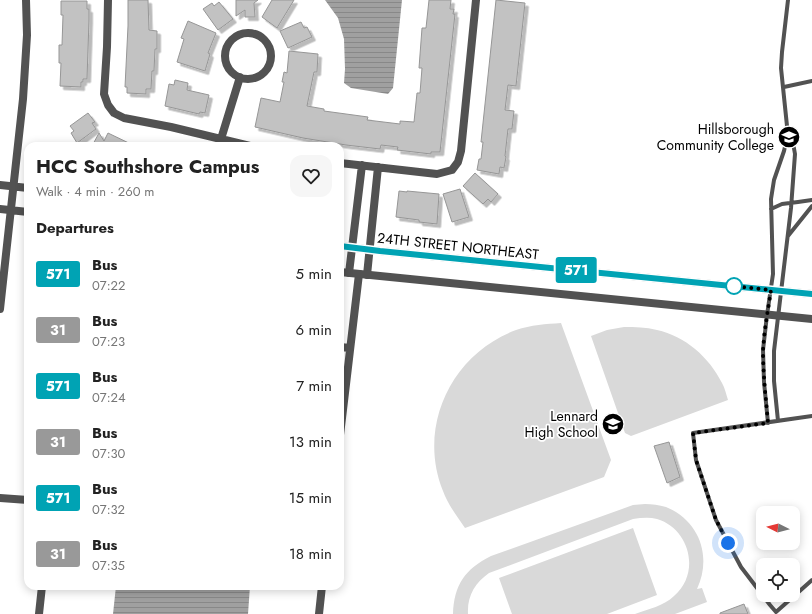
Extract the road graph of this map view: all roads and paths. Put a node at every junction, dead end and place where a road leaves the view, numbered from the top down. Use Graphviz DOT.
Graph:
graph roads {
  1 [pos="26,0"];
  2 [pos="108,0"];
  3 [pos="476,0"];
  4 [pos="788,0"];
  5 [pos="240,77"];
  6 [pos="812,81"];
  7 [pos="784,87"];
  8 [pos="787,126"];
  9 [pos="221,139"];
  10 [pos="233,142"];
  11 [pos="344,163"];
  12 [pos="362,165"];
  13 [pos="378,167"];
  14 [pos="0,185"];
  15 [pos="14,186"];
  16 [pos="24,187"];
  17 [pos="812,200"];
  18 [pos="791,203"];
  19 [pos="812,206"];
  20 [pos="771,208"];
  21 [pos="0,209"];
  22 [pos="11,210"];
  23 [pos="24,212"];
  24 [pos="787,236"];
  25 [pos="344,247"];
  26 [pos="352,248"];
  27 [pos="369,250"];
  28 [pos="344,272"];
  29 [pos="349,273"];
  30 [pos="363,274"];
  31 [pos="771,290"];
  32 [pos="781,291"];
  33 [pos="812,294"];
  34 [pos="0,309"];
  35 [pos="767,315"];
  36 [pos="778,316"];
  37 [pos="812,319"];
  38 [pos="344,347"];
  39 [pos="350,348"];
  40 [pos="344,400"];
  41 [pos="812,416"];
  42 [pos="778,421"];
  43 [pos="768,423"];
  44 [pos="0,498"];
  45 [pos="24,500"];
  46 [pos="812,580"];
  47 [pos="42,590"];
  48 [pos="322,590"];
  49 [pos="39,614"];
  50 [pos="319,614"];
  1 -- 15 [label="street"];
  2 -- 9 [label="street"];
  3 -- 13 [label="street"];
  4 -- 7 [label="lane"];
  5 -- 5 [label="street"];
  5 -- 9 [label="street"];
  6 -- 7 [label="lane"];
  7 -- 8 [label="lane"];
  8 -- 18 [label="lane"];
  8 -- 20 [label="lane"];
  9 -- 10 [label="street"];
  11 -- 12 [label="street"];
  12 -- 13 [label="street"];
  12 -- 26 [label="street"];
  13 -- 27 [label="street"];
  14 -- 15 [label="street"];
  15 -- 16 [label="street"];
  15 -- 22 [label="street"];
  17 -- 18 [label="lane"];
  18 -- 20 [label="lane"];
  18 -- 24 [label="lane"];
  19 -- 24 [label="lane"];
  20 -- 31 [label="lane"];
  21 -- 22 [label="street"];
  22 -- 23 [label="street"];
  22 -- 34 [label="street"];
  24 -- 32 [label="lane"];
  25 -- 26 [label="street, 24TH STREET NORTHEAST"];
  26 -- 27 [label="street, 24TH STREET NORTHEAST"];
  26 -- 29 [label="street"];
  27 -- 30 [label="street"];
  27 -- 31 [label="street, 24TH STREET NORTHEAST"];
  28 -- 29 [label="street"];
  29 -- 30 [label="street"];
  30 -- 35 [label="street"];
  30 -- 39 [label="street"];
  31 -- 32 [label="street, 24TH STREET NORTHEAST"];
  31 -- 35 [label="lane"];
  32 -- 33 [label="street, 24TH STREET NORTHEAST"];
  32 -- 36 [label="lane"];
  35 -- 36 [label="street"];
  35 -- 43 [label="lane"];
  36 -- 37 [label="street"];
  36 -- 42 [label="lane"];
  38 -- 39 [label="street"];
  39 -- 40 [label="street"];
  41 -- 42 [label="lane"];
  42 -- 43 [label="lane"];
  43 -- 46 [label="lane"];
  44 -- 45 [label="street"];
  47 -- 49 [label="street"];
  48 -- 50 [label="street"];
}
